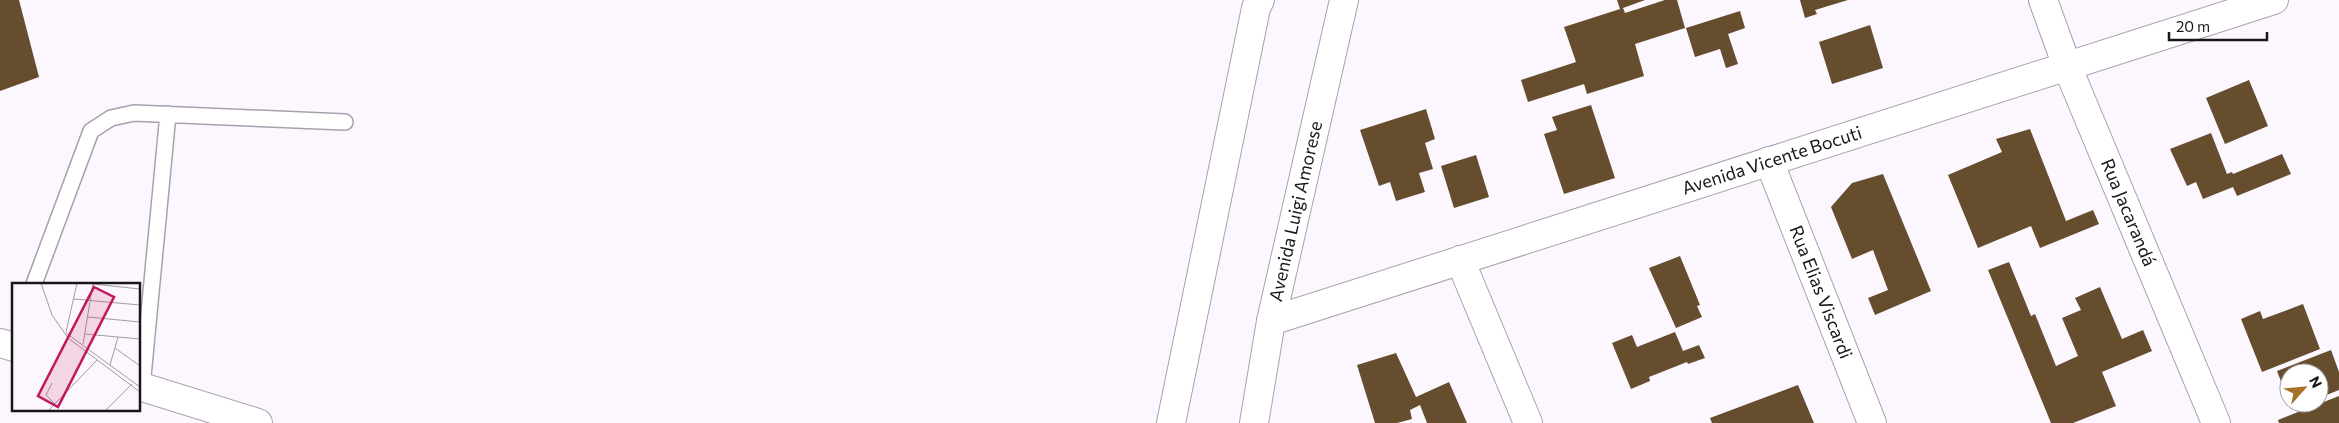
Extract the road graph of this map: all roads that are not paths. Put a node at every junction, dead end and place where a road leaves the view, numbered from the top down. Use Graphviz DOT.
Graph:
graph roads {
  1 [pos="1260,0"];
  2 [pos="1344,0"];
  3 [pos="2043,0"];
  4 [pos="2274,0"];
  5 [pos="2067,66"];
  6 [pos="168,114"];
  7 [pos="345,122"];
  8 [pos="1768,161"];
  9 [pos="1460,260"];
  10 [pos="34,283"];
  11 [pos="1271,321"];
  12 [pos="140,387"];
  13 [pos="258,423"];
  14 [pos="1170,423"];
  15 [pos="1254,423"];
  16 [pos="1528,423"];
  17 [pos="1872,423"];
  18 [pos="2216,423"];
  1 -- 14 [label="street"];
  2 -- 11 [label="street, Avenida Luigi Amorese"];
  3 -- 5 [label="street, Rua Jacarandá"];
  4 -- 5 [label="street, Avenida Vicente Bocuti"];
  5 -- 8 [label="street, Avenida Vicente Bocuti"];
  5 -- 18 [label="street, Rua Jacarandá"];
  6 -- 7 [label="lane"];
  6 -- 10 [label="lane"];
  6 -- 12 [label="lane"];
  8 -- 9 [label="street, Avenida Vicente Bocuti"];
  8 -- 17 [label="street, Rua Elias Viscardi"];
  9 -- 11 [label="street, Avenida Vicente Bocuti"];
  9 -- 16 [label="street"];
  11 -- 15 [label="street, Avenida Luigi Amorese"];
  12 -- 13 [label="street"];
}
